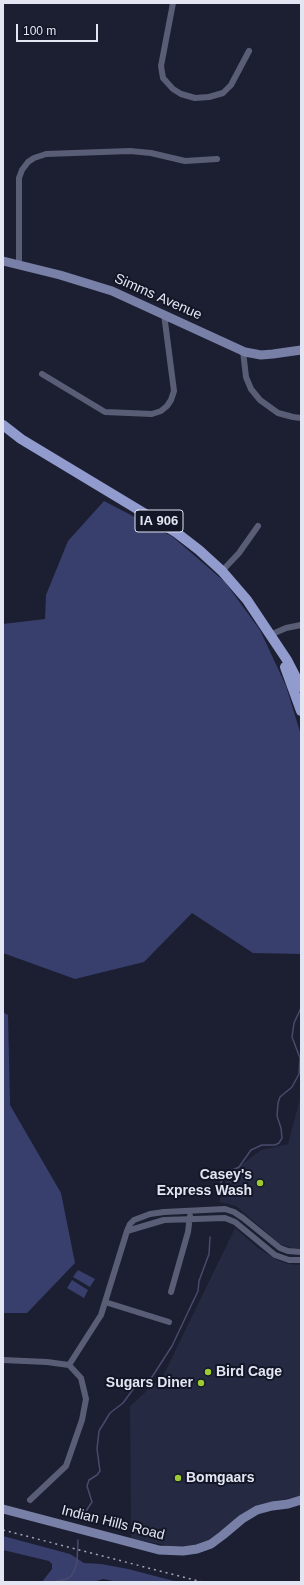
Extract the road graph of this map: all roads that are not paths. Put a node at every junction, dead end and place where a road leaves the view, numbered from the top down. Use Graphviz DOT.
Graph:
graph roads {
  1 [pos="173,3"];
  2 [pos="249,51"];
  3 [pos="217,159"];
  4 [pos="3,261"];
  5 [pos="19,265"];
  6 [pos="164,314"];
  7 [pos="301,350"];
  8 [pos="243,351"];
  9 [pos="42,374"];
  10 [pos="301,418"];
  11 [pos="3,425"];
  12 [pos="3,432"];
  13 [pos="20,439"];
  14 [pos="258,526"];
  15 [pos="222,571"];
  16 [pos="301,626"];
  17 [pos="270,635"];
  18 [pos="301,686"];
  19 [pos="301,711"];
  20 [pos="190,1210"];
  21 [pos="190,1218"];
  22 [pos="127,1231"];
  23 [pos="301,1252"];
  24 [pos="301,1260"];
  25 [pos="171,1292"];
  26 [pos="105,1302"];
  27 [pos="169,1322"];
  28 [pos="3,1360"];
  29 [pos="69,1366"];
  30 [pos="30,1500"];
  31 [pos="301,1500"];
  32 [pos="288,1504"];
  33 [pos="301,1506"];
  34 [pos="3,1510"];
  1 -- 2 [label="street"];
  3 -- 5 [label="street"];
  4 -- 5 [label="street, Simms Avenue"];
  5 -- 6 [label="street, Simms Avenue"];
  6 -- 8 [label="street, Simms Avenue"];
  6 -- 9 [label="street"];
  7 -- 8 [label="street, Simms Avenue"];
  8 -- 10 [label="street"];
  11 -- 13 [label="main road, IA 906"];
  12 -- 13 [label="main road, IA 906"];
  13 -- 15 [label="main road, IA 906"];
  14 -- 15 [label="street"];
  15 -- 17 [label="main road, IA 906"];
  16 -- 17 [label="street"];
  17 -- 18 [label="main road, IA 906"];
  17 -- 19 [label="main road, IA 906"];
  20 -- 21 [label="street"];
  20 -- 22 [label="street"];
  20 -- 23 [label="street"];
  21 -- 22 [label="street"];
  21 -- 24 [label="street"];
  21 -- 25 [label="street"];
  22 -- 26 [label="street"];
  26 -- 27 [label="street"];
  26 -- 29 [label="street"];
  28 -- 29 [label="street"];
  29 -- 30 [label="street"];
  31 -- 32 [label="street, Indian Hills Road"];
  32 -- 33 [label="street"];
  32 -- 34 [label="street, Indian Hills Road"];
}
